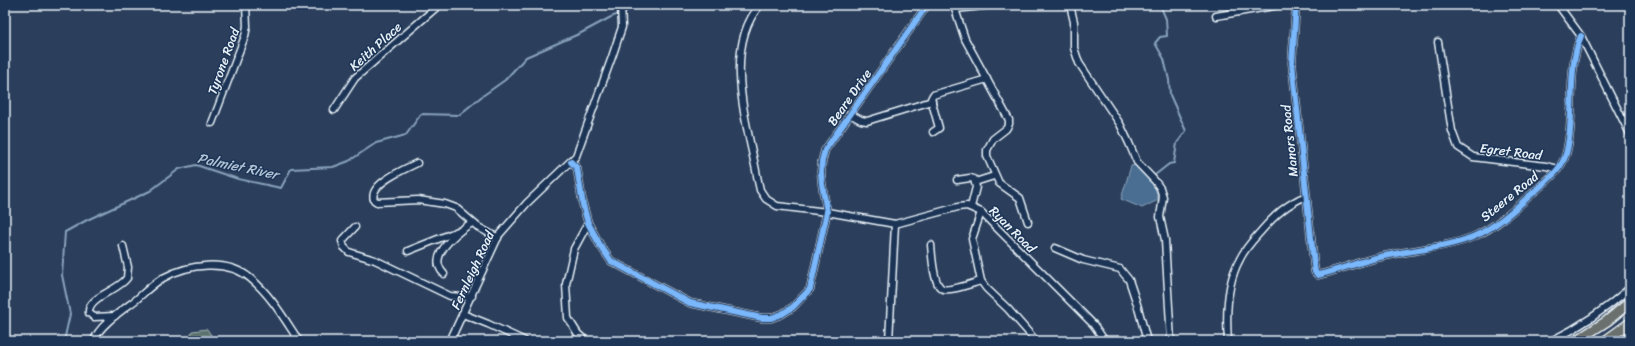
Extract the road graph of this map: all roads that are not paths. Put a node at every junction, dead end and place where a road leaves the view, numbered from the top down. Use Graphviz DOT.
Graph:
graph roads {
  1 [pos="246,5"];
  2 [pos="439,5"];
  3 [pos="760,5"];
  4 [pos="927,5"];
  5 [pos="993,5"];
  6 [pos="1070,5"];
  7 [pos="1279,5"];
  8 [pos="1296,5"];
  9 [pos="1558,5"];
  10 [pos="621,6"];
  11 [pos="958,9"];
  12 [pos="1216,16"];
  13 [pos="1581,36"];
  14 [pos="1438,42"];
  15 [pos="987,79"];
  16 [pos="932,101"];
  17 [pos="334,110"];
  18 [pos="850,114"];
  19 [pos="212,123"];
  20 [pos="933,132"];
  21 [pos="1630,134"];
  22 [pos="571,162"];
  23 [pos="417,163"];
  24 [pos="1558,169"];
  25 [pos="994,176"];
  26 [pos="957,180"];
  27 [pos="975,182"];
  28 [pos="1306,196"];
  29 [pos="971,207"];
  30 [pos="827,212"];
  31 [pos="981,212"];
  32 [pos="1028,222"];
  33 [pos="472,223"];
  34 [pos="588,223"];
  35 [pos="896,224"];
  36 [pos="355,227"];
  37 [pos="460,230"];
  38 [pos="498,238"];
  39 [pos="931,245"];
  40 [pos="123,246"];
  41 [pos="1055,248"];
  42 [pos="408,252"];
  43 [pos="444,274"];
  44 [pos="1317,274"];
  45 [pos="981,281"];
  46 [pos="1630,288"];
  47 [pos="472,296"];
  48 [pos="1630,302"];
  49 [pos="463,314"];
  50 [pos="115,316"];
  51 [pos="1630,322"];
  52 [pos="94,341"];
  53 [pos="299,341"];
  54 [pos="450,341"];
  55 [pos="525,341"];
  56 [pos="586,341"];
  57 [pos="889,341"];
  58 [pos="1036,341"];
  59 [pos="1105,341"];
  60 [pos="1147,341"];
  61 [pos="1171,341"];
  62 [pos="1228,341"];
  63 [pos="1551,341"];
  64 [pos="1576,341"];
  65 [pos="1605,341"];
  1 -- 19 [label="street, Tyrone Road"];
  2 -- 17 [label="street, Keith Place"];
  3 -- 30 [label="street"];
  4 -- 18 [label="street, Beare Drive"];
  5 -- 11 [label="street"];
  6 -- 61 [label="street"];
  7 -- 12 [label="street"];
  8 -- 28 [label="street, Manors Road"];
  9 -- 13 [label="street"];
  10 -- 22 [label="street, Fernleigh Road"];
  11 -- 15 [label="street"];
  13 -- 21 [label="street"];
  13 -- 24 [label="street, Steere Road"];
  14 -- 24 [label="street, Egret Road"];
  15 -- 16 [label="street"];
  15 -- 25 [label="street"];
  16 -- 18 [label="street"];
  16 -- 20 [label="street"];
  18 -- 30 [label="street, Beare Drive"];
  22 -- 34 [label="street"];
  22 -- 38 [label="street, Fernleigh Road"];
  23 -- 33 [label="street"];
  24 -- 44 [label="street, Steere Road"];
  25 -- 27 [label="street"];
  25 -- 32 [label="street"];
  26 -- 27 [label="street"];
  27 -- 29 [label="street"];
  28 -- 44 [label="street, Manors Road"];
  28 -- 62 [label="street"];
  29 -- 31 [label="street, Ryan Road"];
  29 -- 35 [label="street, Ryan Road"];
  30 -- 34 [label="street"];
  30 -- 35 [label="street, Ryan Road"];
  31 -- 45 [label="street"];
  31 -- 59 [label="street, Ryan Road"];
  33 -- 37 [label="street"];
  33 -- 38 [label="street"];
  34 -- 56 [label="street"];
  35 -- 57 [label="street"];
  36 -- 47 [label="street"];
  37 -- 42 [label="street"];
  37 -- 43 [label="street"];
  38 -- 47 [label="street, Fernleigh Road"];
  39 -- 45 [label="street"];
  40 -- 50 [label="street"];
  41 -- 60 [label="street"];
  45 -- 58 [label="street"];
  46 -- 63 [label="street"];
  47 -- 49 [label="street, Fernleigh Road"];
  48 -- 64 [label="highway"];
  49 -- 54 [label="street, Fernleigh Road"];
  49 -- 55 [label="street"];
  50 -- 52 [label="street"];
  50 -- 53 [label="street"];
  51 -- 65 [label="highway"];
}
